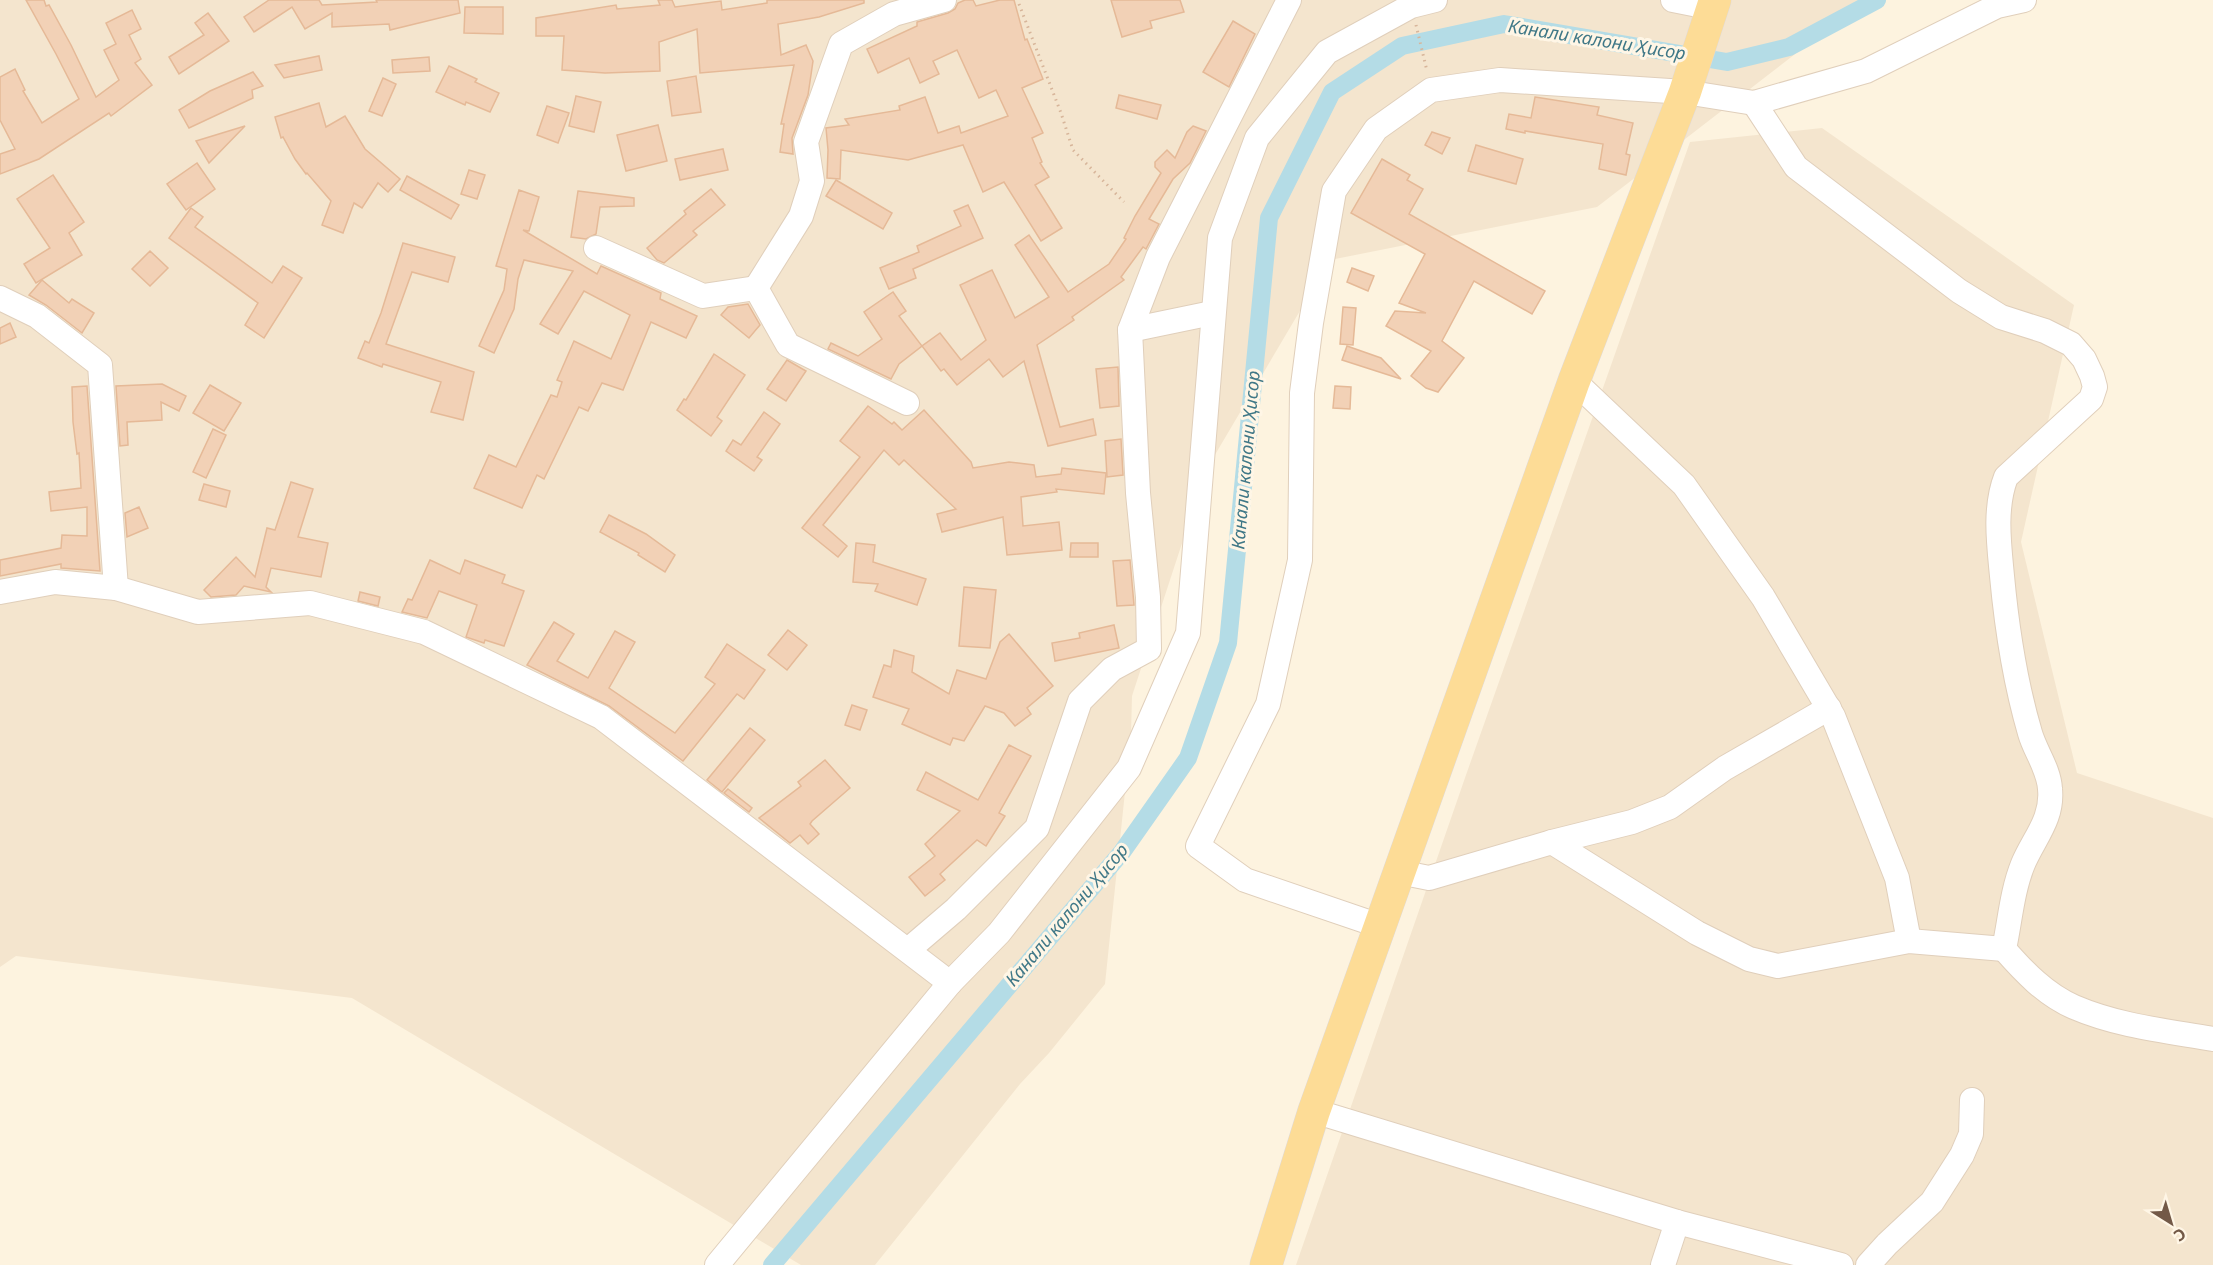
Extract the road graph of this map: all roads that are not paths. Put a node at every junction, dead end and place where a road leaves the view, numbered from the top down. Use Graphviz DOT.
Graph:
graph roads {
  1 [pos="944,0"];
  2 [pos="1288,0"];
  3 [pos="1435,0"];
  4 [pos="1673,0"];
  5 [pos="2024,0"];
  6 [pos="1997,3"];
  7 [pos="1714,4"];
  8 [pos="1685,92"];
  9 [pos="1754,103"];
  10 [pos="596,248"];
  11 [pos="756,288"];
  12 [pos="0,298"];
  13 [pos="1212,313"];
  14 [pos="1130,330"];
  15 [pos="1574,381"];
  16 [pos="906,403"];
  17 [pos="116,588"];
  18 [pos="0,592"];
  19 [pos="1829,708"];
  20 [pos="1552,842"];
  21 [pos="1400,872"];
  22 [pos="1380,926"];
  23 [pos="1909,941"];
  24 [pos="2004,949"];
  25 [pos="908,950"];
  26 [pos="950,983"];
  27 [pos="2213,1039"];
  28 [pos="1972,1100"];
  29 [pos="1314,1111"];
  30 [pos="1677,1222"];
  31 [pos="717,1265"];
  32 [pos="1266,1265"];
  33 [pos="1663,1265"];
  34 [pos="1841,1265"];
  35 [pos="1868,1265"];
  1 -- 11 [label="street"];
  2 -- 14 [label="street"];
  3 -- 13 [label="street"];
  4 -- 7 [label="street"];
  5 -- 6 [label="street"];
  6 -- 9 [label="street"];
  7 -- 8 [label="main road"];
  8 -- 9 [label="street"];
  8 -- 15 [label="main road"];
  8 -- 22 [label="street"];
  9 -- 24 [label="street"];
  10 -- 11 [label="street"];
  11 -- 16 [label="street"];
  12 -- 17 [label="street"];
  13 -- 14 [label="street"];
  13 -- 26 [label="street"];
  14 -- 25 [label="street"];
  15 -- 19 [label="street"];
  15 -- 21 [label="main road"];
  17 -- 18 [label="street"];
  17 -- 25 [label="street"];
  19 -- 20 [label="street"];
  19 -- 23 [label="street"];
  20 -- 21 [label="street"];
  20 -- 23 [label="street"];
  21 -- 22 [label="main road"];
  22 -- 29 [label="main road"];
  23 -- 24 [label="street"];
  24 -- 27 [label="street"];
  25 -- 26 [label="street"];
  26 -- 31 [label="street"];
  28 -- 35 [label="street"];
  29 -- 30 [label="street"];
  29 -- 32 [label="main road"];
  30 -- 33 [label="street"];
  30 -- 34 [label="street"];
}
